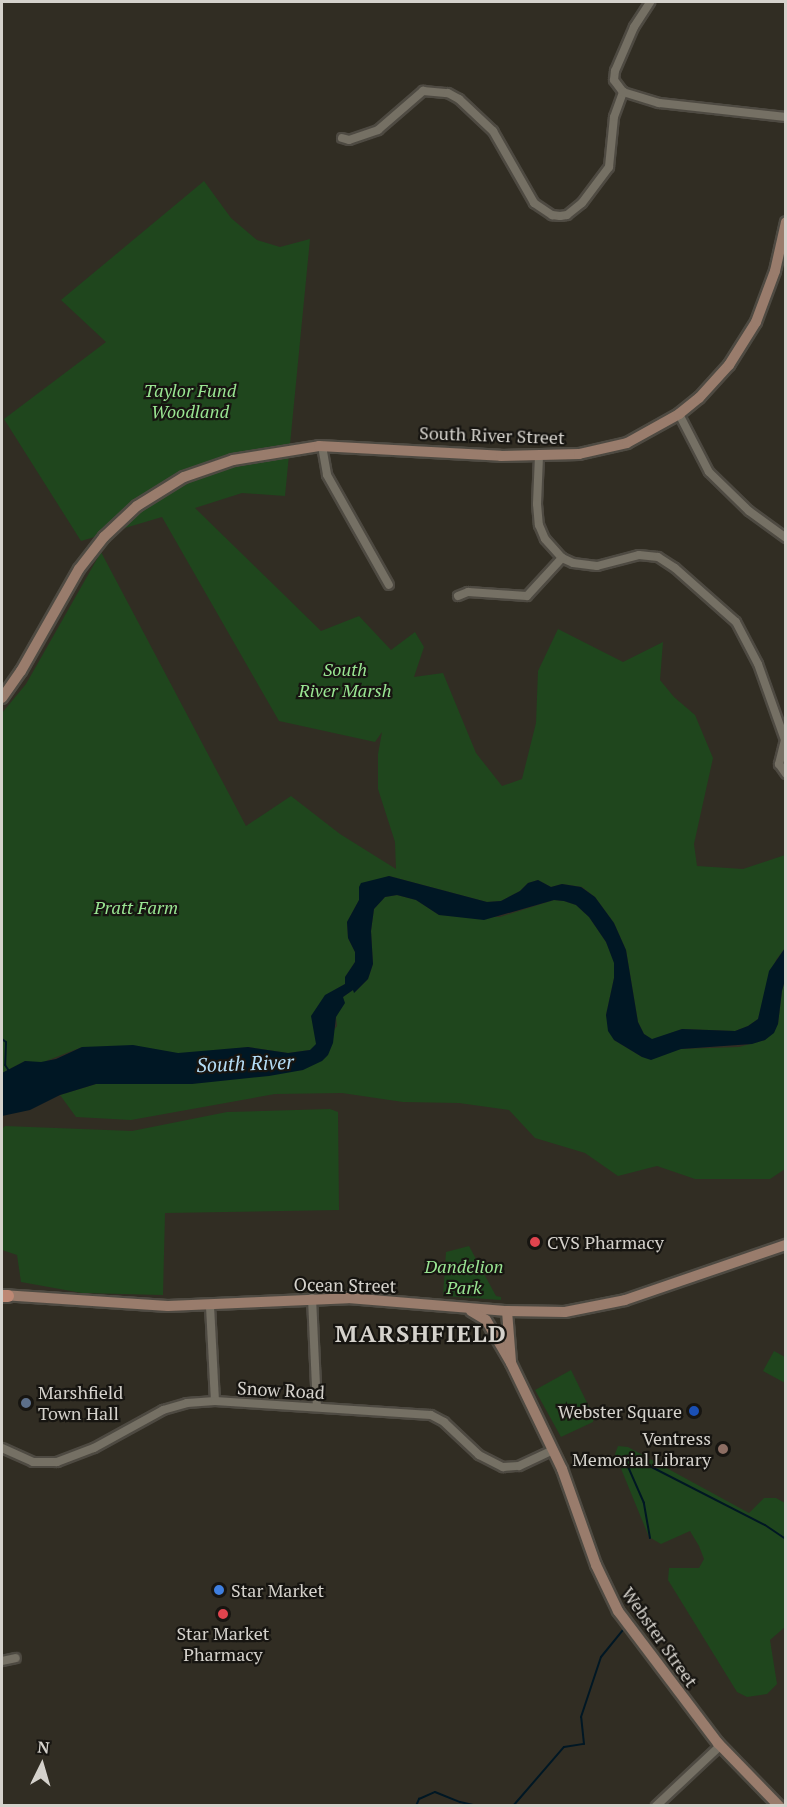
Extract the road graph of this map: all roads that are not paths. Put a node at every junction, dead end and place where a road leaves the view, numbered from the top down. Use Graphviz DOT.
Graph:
graph roads {
  1 [pos="650,2"];
  2 [pos="623,92"];
  3 [pos="786,117"];
  4 [pos="342,138"];
  5 [pos="786,222"];
  6 [pos="679,414"];
  7 [pos="322,446"];
  8 [pos="539,456"];
  9 [pos="786,538"];
  10 [pos="562,558"];
  11 [pos="389,585"];
  12 [pos="458,596"];
  13 [pos="2,699"];
  14 [pos="785,740"];
  15 [pos="786,774"];
  16 [pos="786,1245"];
  17 [pos="4,1296"];
  18 [pos="312,1298"];
  19 [pos="210,1306"];
  20 [pos="465,1308"];
  21 [pos="507,1311"];
  22 [pos="500,1344"];
  23 [pos="511,1363"];
  24 [pos="215,1401"];
  25 [pos="317,1407"];
  26 [pos="2,1448"];
  27 [pos="554,1450"];
  28 [pos="16,1658"];
  29 [pos="2,1662"];
  30 [pos="720,1746"];
  31 [pos="656,1806"];
  32 [pos="778,1806"];
  1 -- 2 [label="street"];
  2 -- 3 [label="street"];
  2 -- 4 [label="street"];
  5 -- 6 [label="street, South River Street"];
  6 -- 8 [label="street, South River Street"];
  6 -- 9 [label="street"];
  7 -- 8 [label="street, South River Street"];
  7 -- 11 [label="street"];
  7 -- 13 [label="street, South River Street"];
  8 -- 10 [label="street"];
  10 -- 12 [label="street"];
  10 -- 14 [label="street"];
  14 -- 15 [label="street"];
  16 -- 21 [label="street, Ocean Street"];
  17 -- 19 [label="street, Ocean Street"];
  18 -- 19 [label="street, Ocean Street"];
  18 -- 20 [label="street, Ocean Street"];
  18 -- 25 [label="street"];
  19 -- 24 [label="street"];
  20 -- 21 [label="street, Ocean Street"];
  20 -- 22 [label="street, Webster Street"];
  21 -- 22 [label="street"];
  21 -- 23 [label="street, Webster Street"];
  22 -- 23 [label="street, Webster Street"];
  23 -- 27 [label="street, Webster Street"];
  24 -- 25 [label="street, Snow Road"];
  24 -- 26 [label="street, Snow Road"];
  25 -- 27 [label="street, Snow Road"];
  27 -- 30 [label="street, Webster Street"];
  28 -- 29 [label="street"];
  30 -- 31 [label="street"];
  30 -- 32 [label="street, Webster Street"];
}
